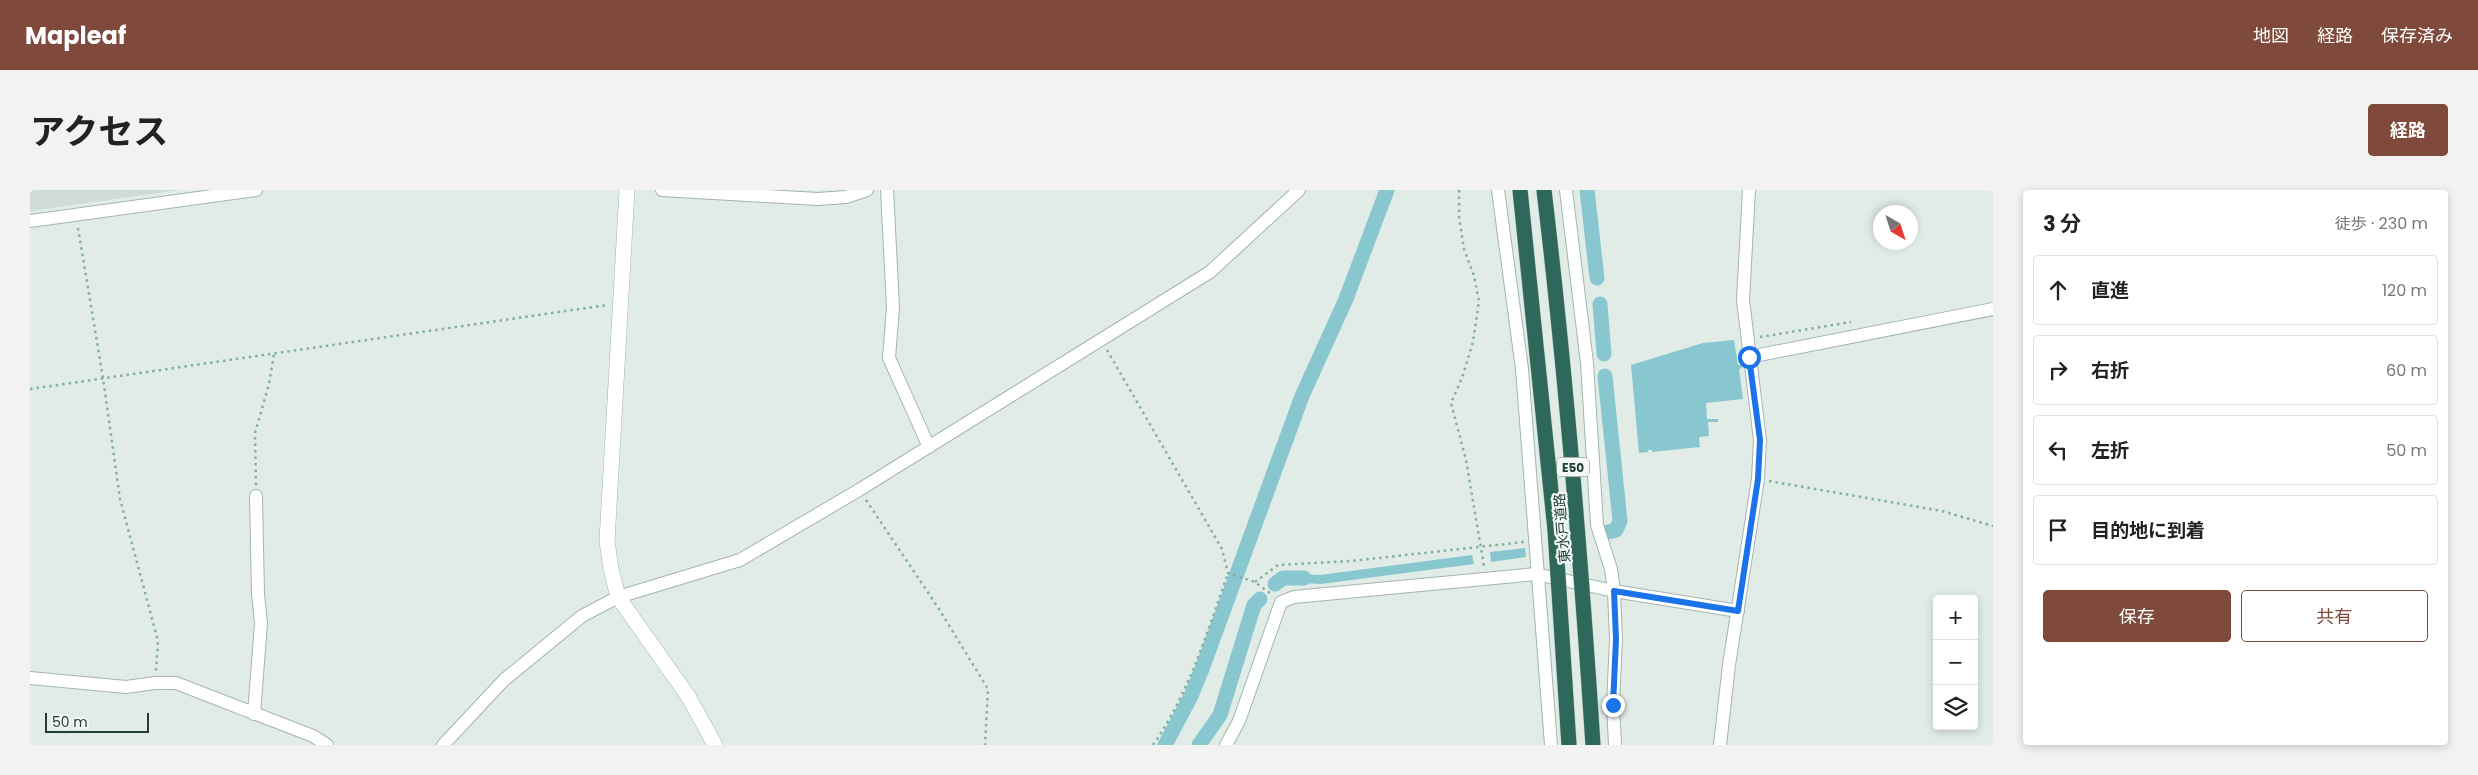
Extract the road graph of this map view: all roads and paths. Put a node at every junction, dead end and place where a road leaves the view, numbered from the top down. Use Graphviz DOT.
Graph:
graph roads {
  1 [pos="256,190"];
  2 [pos="627,190"];
  3 [pos="662,190"];
  4 [pos="868,190"];
  5 [pos="887,190"];
  6 [pos="1300,190"];
  7 [pos="1459,190"];
  8 [pos="1498,190"];
  9 [pos="1520,190"];
  10 [pos="1544,190"];
  11 [pos="1566,190"];
  12 [pos="1749,190"];
  13 [pos="76,215"];
  14 [pos="30,221"];
  15 [pos="621,303"];
  16 [pos="1993,309"];
  17 [pos="1101,341"];
  18 [pos="274,354"];
  19 [pos="1749,357"];
  20 [pos="103,378"];
  21 [pos="30,389"];
  22 [pos="929,447"];
  23 [pos="1758,479"];
  24 [pos="859,490"];
  25 [pos="256,496"];
  26 [pos="1993,526"];
  27 [pos="1534,541"];
  28 [pos="1481,547"];
  29 [pos="1228,573"];
  30 [pos="1536,574"];
  31 [pos="1486,578"];
  32 [pos="1255,582"];
  33 [pos="1614,591"];
  34 [pos="618,597"];
  35 [pos="1281,602"];
  36 [pos="1738,611"];
  37 [pos="30,678"];
  38 [pos="155,683"];
  39 [pos="254,714"];
  40 [pos="985,743"];
  41 [pos="327,745"];
  42 [pos="443,745"];
  43 [pos="715,745"];
  44 [pos="1153,745"];
  45 [pos="1226,745"];
  46 [pos="1551,745"];
  47 [pos="1569,745"];
  48 [pos="1593,745"];
  49 [pos="1615,745"];
  50 [pos="1720,745"];
  1 -- 13 [label="street"];
  2 -- 15 [label="street"];
  3 -- 4 [label="street"];
  5 -- 22 [label="street"];
  6 -- 17 [label="street"];
  7 -- 28 [label="path"];
  8 -- 27 [label="street"];
  9 -- 47 [label="highway, 東水戸道路 / E50, bridge"];
  10 -- 48 [label="highway, 東水戸道路 / E50, bridge"];
  11 -- 33 [label="street"];
  12 -- 19 [label="street"];
  13 -- 14 [label="street"];
  13 -- 20 [label="path"];
  15 -- 18 [label="path"];
  15 -- 34 [label="street"];
  16 -- 19 [label="street"];
  17 -- 22 [label="street"];
  17 -- 29 [label="path"];
  18 -- 20 [label="path"];
  18 -- 25 [label="path"];
  19 -- 23 [label="street"];
  20 -- 21 [label="path"];
  20 -- 38 [label="path"];
  22 -- 24 [label="street"];
  23 -- 26 [label="path"];
  23 -- 36 [label="street"];
  24 -- 34 [label="street"];
  24 -- 40 [label="path"];
  25 -- 39 [label="street"];
  27 -- 28 [label="path"];
  27 -- 30 [label="street"];
  28 -- 31 [label="path"];
  28 -- 32 [label="path"];
  29 -- 32 [label="path"];
  29 -- 44 [label="path"];
  30 -- 31 [label="street"];
  30 -- 33 [label="street"];
  30 -- 46 [label="street"];
  31 -- 35 [label="street"];
  32 -- 35 [label="path"];
  33 -- 36 [label="street"];
  33 -- 49 [label="street"];
  34 -- 42 [label="street"];
  34 -- 43 [label="street"];
  35 -- 45 [label="street"];
  36 -- 50 [label="street"];
  37 -- 38 [label="street"];
  38 -- 39 [label="street"];
  39 -- 41 [label="street"];
}
